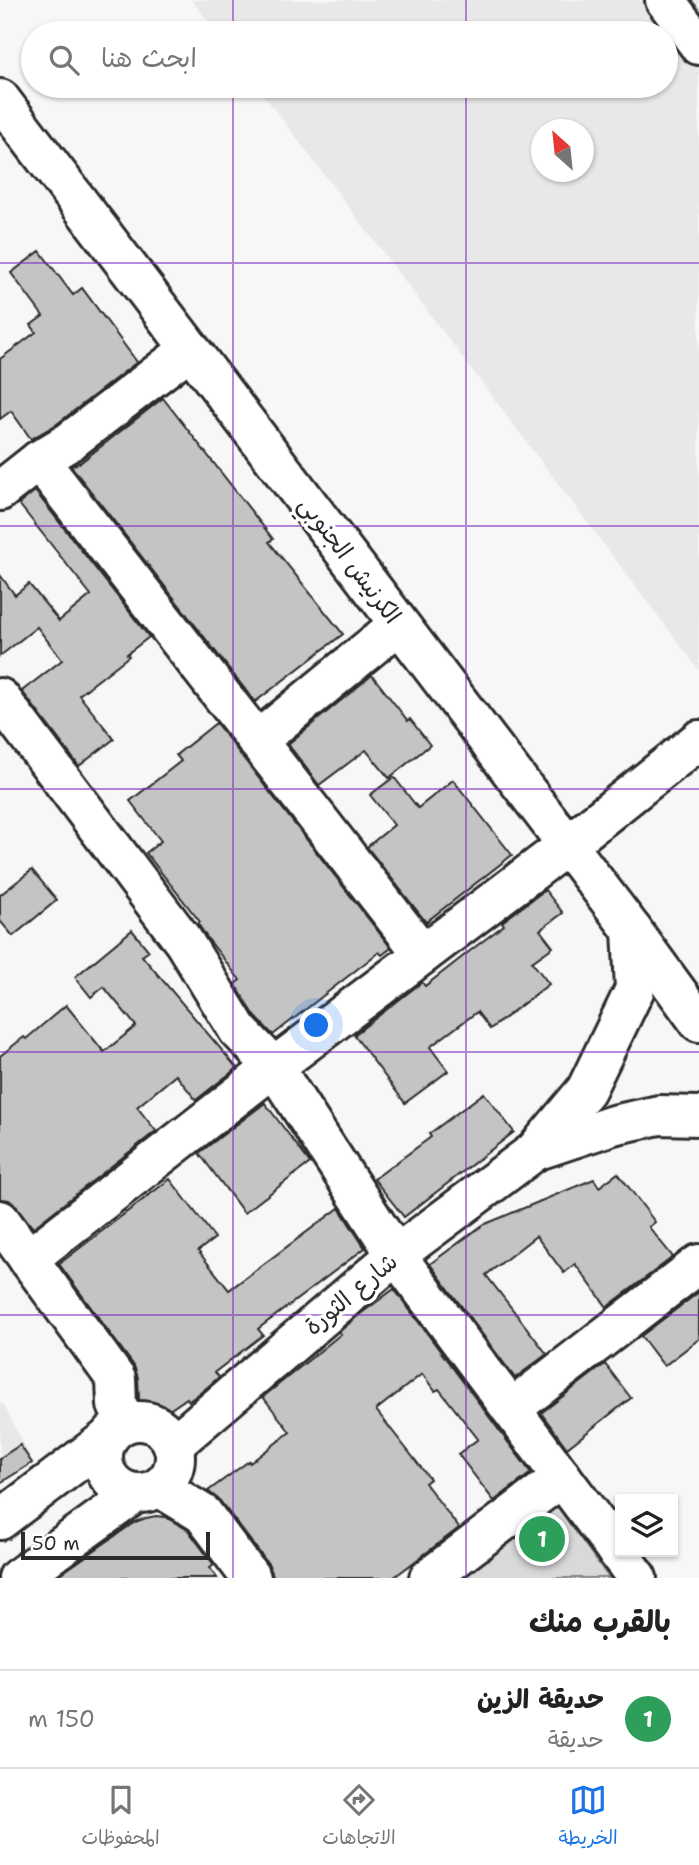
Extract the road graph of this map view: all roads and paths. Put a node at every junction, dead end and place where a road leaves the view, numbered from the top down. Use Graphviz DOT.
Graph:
graph roads {
  1 [pos="665,0"];
  2 [pos="699,45"];
  3 [pos="0,99"];
  4 [pos="190,349"];
  5 [pos="39,460"];
  6 [pos="0,491"];
  7 [pos="398,625"];
  8 [pos="0,698"];
  9 [pos="699,740"];
  10 [pos="257,741"];
  11 [pos="566,846"];
  12 [pos="632,930"];
  13 [pos="423,954"];
  14 [pos="699,1022"];
  15 [pos="274,1067"];
  16 [pos="699,1116"];
  17 [pos="535,1151"];
  18 [pos="0,1220"];
  19 [pos="396,1255"];
  20 [pos="14,1258"];
  21 [pos="699,1264"];
  22 [pos="511,1409"];
  23 [pos="117,1422"];
  24 [pos="173,1445"];
  25 [pos="562,1477"];
  26 [pos="147,1490"];
  27 [pos="0,1520"];
  28 [pos="18,1578"];
  29 [pos="251,1578"];
  30 [pos="429,1578"];
  31 [pos="638,1578"];
  1 -- 2 [label="street"];
  3 -- 4 [label="street, الكرنيش الجنوبي"];
  4 -- 5 [label="street"];
  4 -- 7 [label="street, الكرنيش الجنوبي"];
  5 -- 6 [label="street"];
  5 -- 10 [label="street"];
  7 -- 10 [label="street"];
  7 -- 11 [label="street, الكرنيش الجنوبي"];
  8 -- 15 [label="street"];
  9 -- 11 [label="street"];
  10 -- 13 [label="street"];
  11 -- 12 [label="street, الكرنيش الجنوبي"];
  11 -- 13 [label="street"];
  12 -- 14 [label="street, الكرنيش الجنوبي"];
  12 -- 17 [label="street, شارع الثورة"];
  13 -- 15 [label="street"];
  15 -- 19 [label="street"];
  15 -- 20 [label="street"];
  16 -- 17 [label="street, شارع الثورة"];
  17 -- 19 [label="street, شارع الثورة"];
  18 -- 20 [label="street"];
  19 -- 22 [label="street"];
  19 -- 24 [label="street, شارع الثورة"];
  20 -- 23 [label="street"];
  21 -- 22 [label="street"];
  22 -- 25 [label="street"];
  23 -- 24 [label="street"];
  23 -- 26 [label="street"];
  23 -- 27 [label="street"];
  24 -- 26 [label="street"];
  25 -- 30 [label="street"];
  25 -- 31 [label="street"];
  26 -- 28 [label="street"];
  26 -- 29 [label="street"];
}
